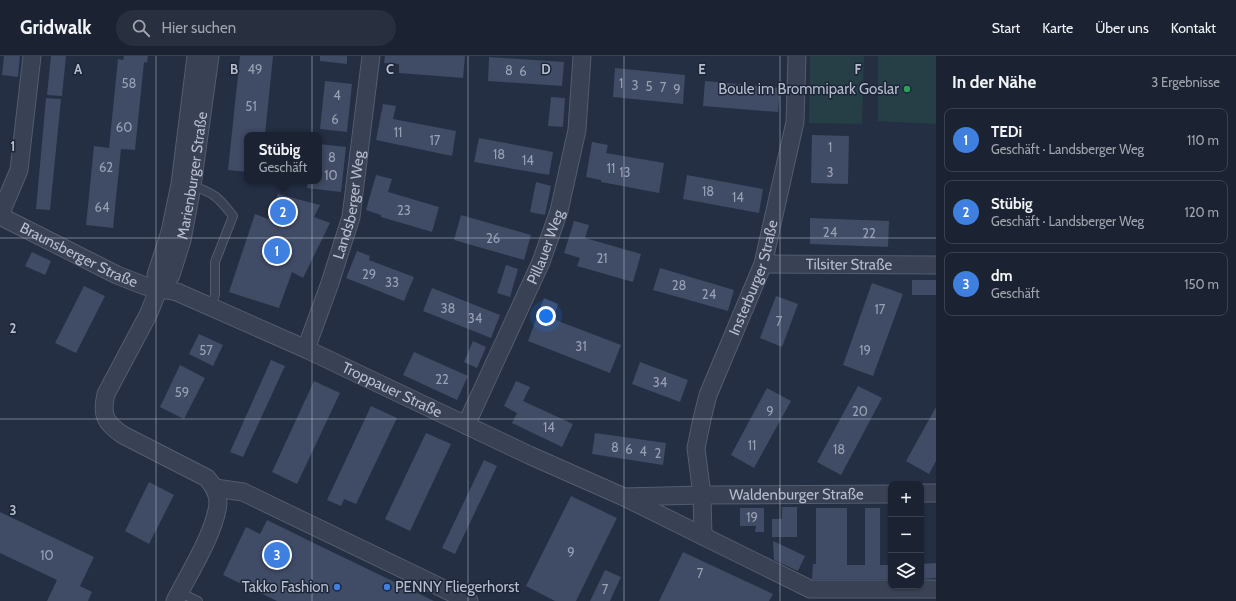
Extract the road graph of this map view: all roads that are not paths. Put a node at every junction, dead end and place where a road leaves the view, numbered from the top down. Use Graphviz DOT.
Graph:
graph roads {
  1 [pos="32,56"];
  2 [pos="196,56"];
  3 [pos="210,56"];
  4 [pos="370,56"];
  5 [pos="582,56"];
  6 [pos="797,56"];
  7 [pos="186,185"];
  8 [pos="0,215"];
  9 [pos="763,264"];
  10 [pos="936,265"];
  11 [pos="159,288"];
  12 [pos="211,307"];
  13 [pos="306,349"];
  14 [pos="466,426"];
  15 [pos="215,488"];
  16 [pos="924,493"];
  17 [pos="936,493"];
  18 [pos="888,494"];
  19 [pos="702,495"];
  20 [pos="624,497"];
  21 [pos="703,536"];
  22 [pos="936,589"];
  23 [pos="177,597"];
  24 [pos="198,601"];
  25 [pos="469,601"];
  1 -- 8 [label="street, Braunsberger Straße"];
  2 -- 7 [label="street, Marienburger Straße"];
  3 -- 7 [label="street, Marienburger Straße"];
  4 -- 13 [label="street, Landsberger Weg"];
  5 -- 14 [label="street, Pillauer Weg"];
  6 -- 9 [label="street, Insterburger Straße"];
  7 -- 11 [label="street, Marienburger Straße"];
  7 -- 12 [label="lane"];
  8 -- 11 [label="street, Braunsberger Straße"];
  9 -- 10 [label="street, Tilsiter Straße"];
  9 -- 19 [label="street, Insterburger Straße"];
  11 -- 12 [label="street, Troppauer Straße"];
  11 -- 15 [label="street, Marienburger Straße"];
  12 -- 13 [label="street, Troppauer Straße"];
  13 -- 14 [label="street, Troppauer Straße"];
  14 -- 20 [label="street, Troppauer Straße"];
  15 -- 23 [label="street"];
  15 -- 25 [label="street"];
  16 -- 17 [label="street"];
  18 -- 19 [label="street, Waldenburger Straße"];
  19 -- 20 [label="street, Troppauer Straße"];
  19 -- 21 [label="street"];
  20 -- 21 [label="street, Troppauer Straße"];
  21 -- 22 [label="street, Troppauer Straße"];
  23 -- 24 [label="lane"];
}
